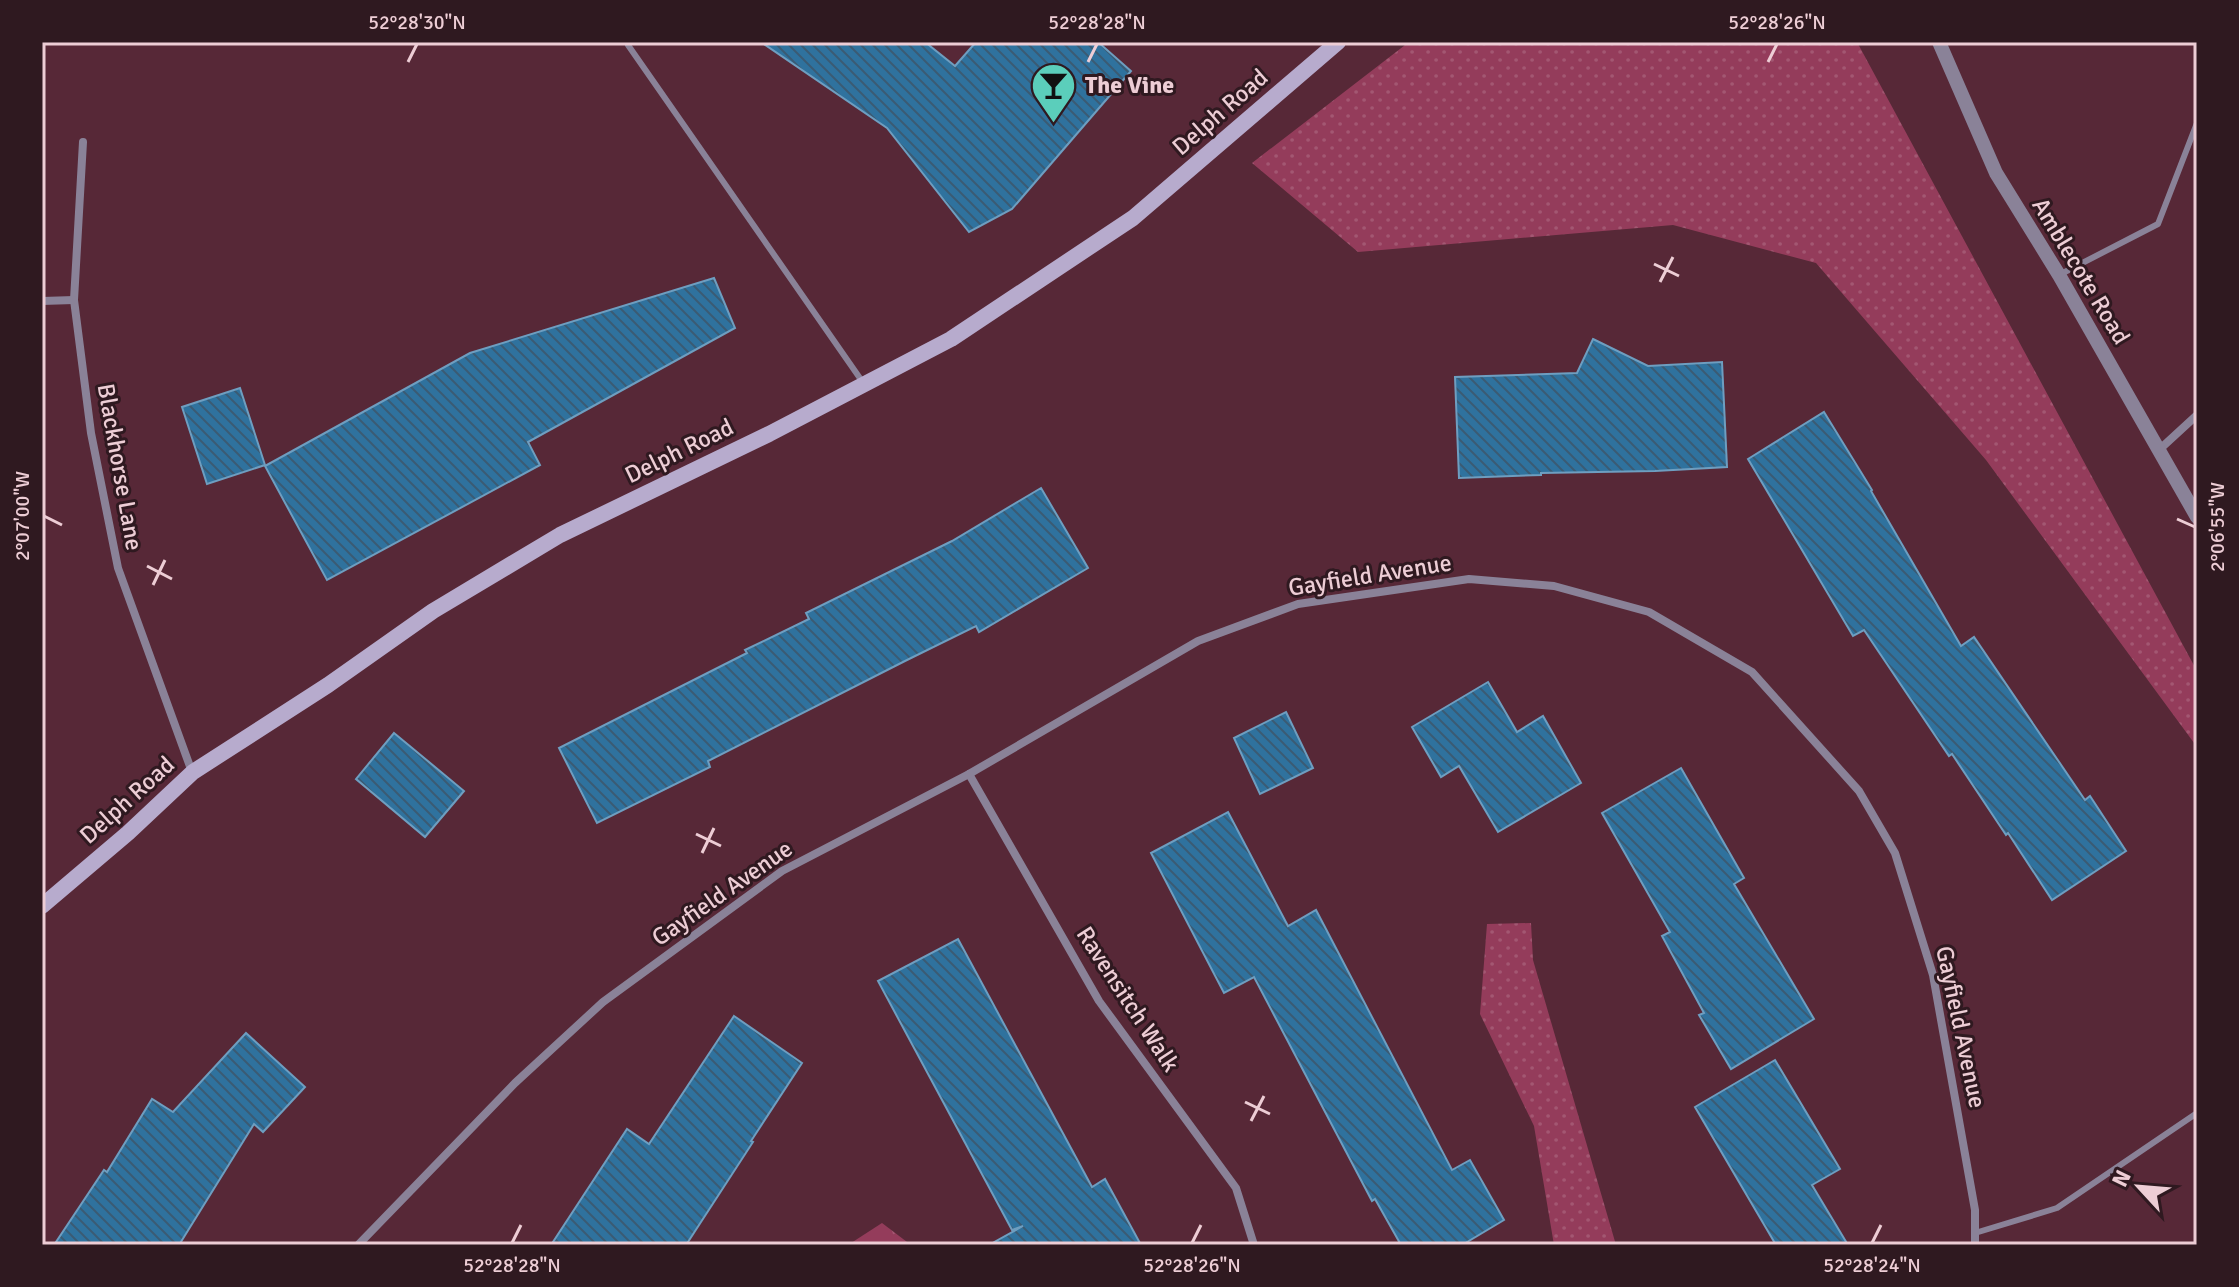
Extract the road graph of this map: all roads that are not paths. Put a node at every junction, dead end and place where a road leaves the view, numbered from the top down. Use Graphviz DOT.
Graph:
graph roads {
  1 [pos="1338,42"];
  2 [pos="1939,42"];
  3 [pos="628,45"];
  4 [pos="2197,123"];
  5 [pos="83,142"];
  6 [pos="2059,275"];
  7 [pos="74,300"];
  8 [pos="42,301"];
  9 [pos="864,384"];
  10 [pos="2197,415"];
  11 [pos="2160,449"];
  12 [pos="2197,517"];
  13 [pos="193,772"];
  14 [pos="969,774"];
  15 [pos="42,906"];
  16 [pos="2197,1113"];
  17 [pos="1975,1233"];
  18 [pos="358,1245"];
  19 [pos="1254,1245"];
  20 [pos="1975,1245"];
  1 -- 9 [label="main road, Delph Road"];
  2 -- 6 [label="street, Amblecote Road"];
  3 -- 9 [label="lane"];
  4 -- 6 [label="lane"];
  5 -- 7 [label="street, Blackhorse Lane"];
  6 -- 11 [label="street, Amblecote Road"];
  7 -- 8 [label="street"];
  7 -- 13 [label="street, Blackhorse Lane"];
  9 -- 13 [label="main road, Delph Road"];
  10 -- 11 [label="street"];
  11 -- 12 [label="street, Amblecote Road"];
  13 -- 15 [label="main road, Delph Road"];
  14 -- 17 [label="street, Gayfield Avenue"];
  14 -- 18 [label="street, Gayfield Avenue"];
  14 -- 19 [label="street, Ravensitch Walk"];
  16 -- 17 [label="lane"];
  17 -- 20 [label="street, Gayfield Avenue"];
}
